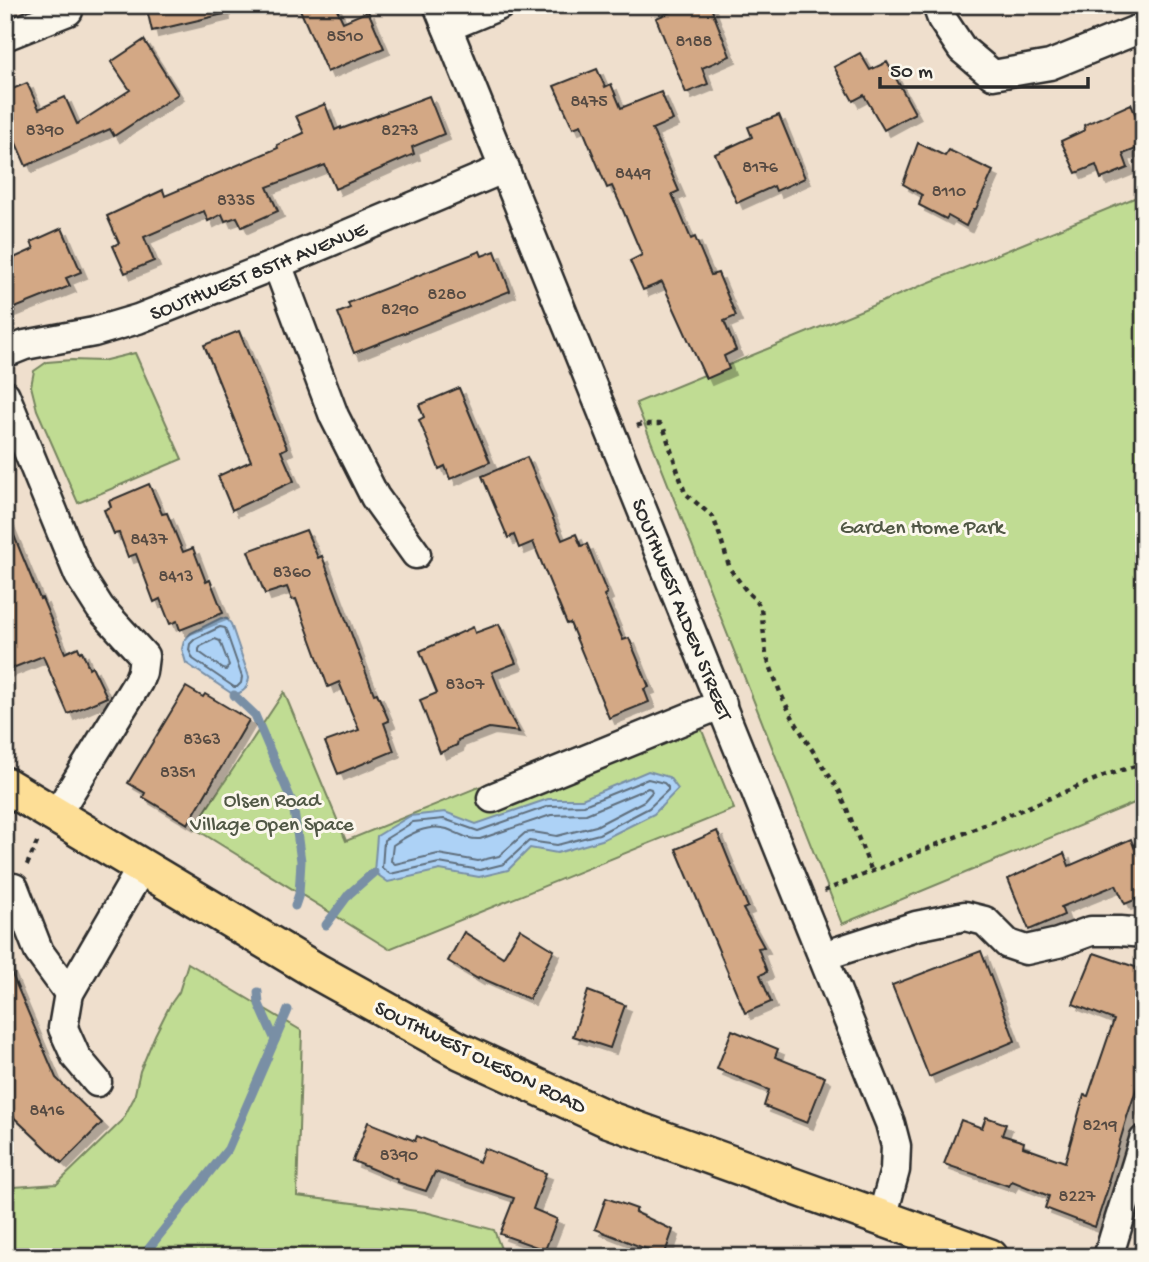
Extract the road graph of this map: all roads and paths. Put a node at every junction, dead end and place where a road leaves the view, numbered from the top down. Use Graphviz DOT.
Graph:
graph roads {
  1 [pos="65,5"];
  2 [pos="500,5"];
  3 [pos="937,5"];
  4 [pos="443,16"];
  5 [pos="1144,27"];
  6 [pos="5,36"];
  7 [pos="505,168"];
  8 [pos="277,264"];
  9 [pos="5,353"];
  10 [pos="5,395"];
  11 [pos="613,435"];
  12 [pos="416,554"];
  13 [pos="722,705"];
  14 [pos="1144,766"];
  15 [pos="5,785"];
  16 [pos="492,798"];
  17 [pos="48,826"];
  18 [pos="142,867"];
  19 [pos="872,872"];
  20 [pos="20,879"];
  21 [pos="801,901"];
  22 [pos="1144,933"];
  23 [pos="823,956"];
  24 [pos="69,993"];
  25 [pos="97,1082"];
  26 [pos="1144,1140"];
  27 [pos="882,1218"];
  28 [pos="990,1257"];
  29 [pos="1108,1257"];
  1 -- 6 [label="street"];
  2 -- 4 [label="street"];
  3 -- 5 [label="street"];
  4 -- 7 [label="street, SOUTHWEST ALDEN STREET"];
  7 -- 8 [label="street, SOUTHWEST 85TH AVENUE"];
  7 -- 11 [label="street, SOUTHWEST ALDEN STREET"];
  8 -- 9 [label="street, SOUTHWEST 85TH AVENUE"];
  8 -- 12 [label="street"];
  10 -- 17 [label="street"];
  11 -- 13 [label="street, SOUTHWEST ALDEN STREET"];
  11 -- 19 [label="path"];
  13 -- 16 [label="street"];
  13 -- 21 [label="street, SOUTHWEST ALDEN STREET"];
  14 -- 19 [label="path"];
  15 -- 17 [label="main road, SOUTHWEST OLESON ROAD"];
  17 -- 18 [label="main road, SOUTHWEST OLESON ROAD"];
  17 -- 20 [label="path"];
  18 -- 24 [label="street"];
  18 -- 27 [label="main road, SOUTHWEST OLESON ROAD"];
  19 -- 21 [label="path"];
  20 -- 24 [label="street"];
  21 -- 23 [label="street, SOUTHWEST ALDEN STREET"];
  22 -- 23 [label="street"];
  23 -- 27 [label="street, SOUTHWEST ALDEN STREET"];
  24 -- 25 [label="street"];
  26 -- 29 [label="street"];
  27 -- 28 [label="main road, SOUTHWEST OLESON ROAD"];
}
